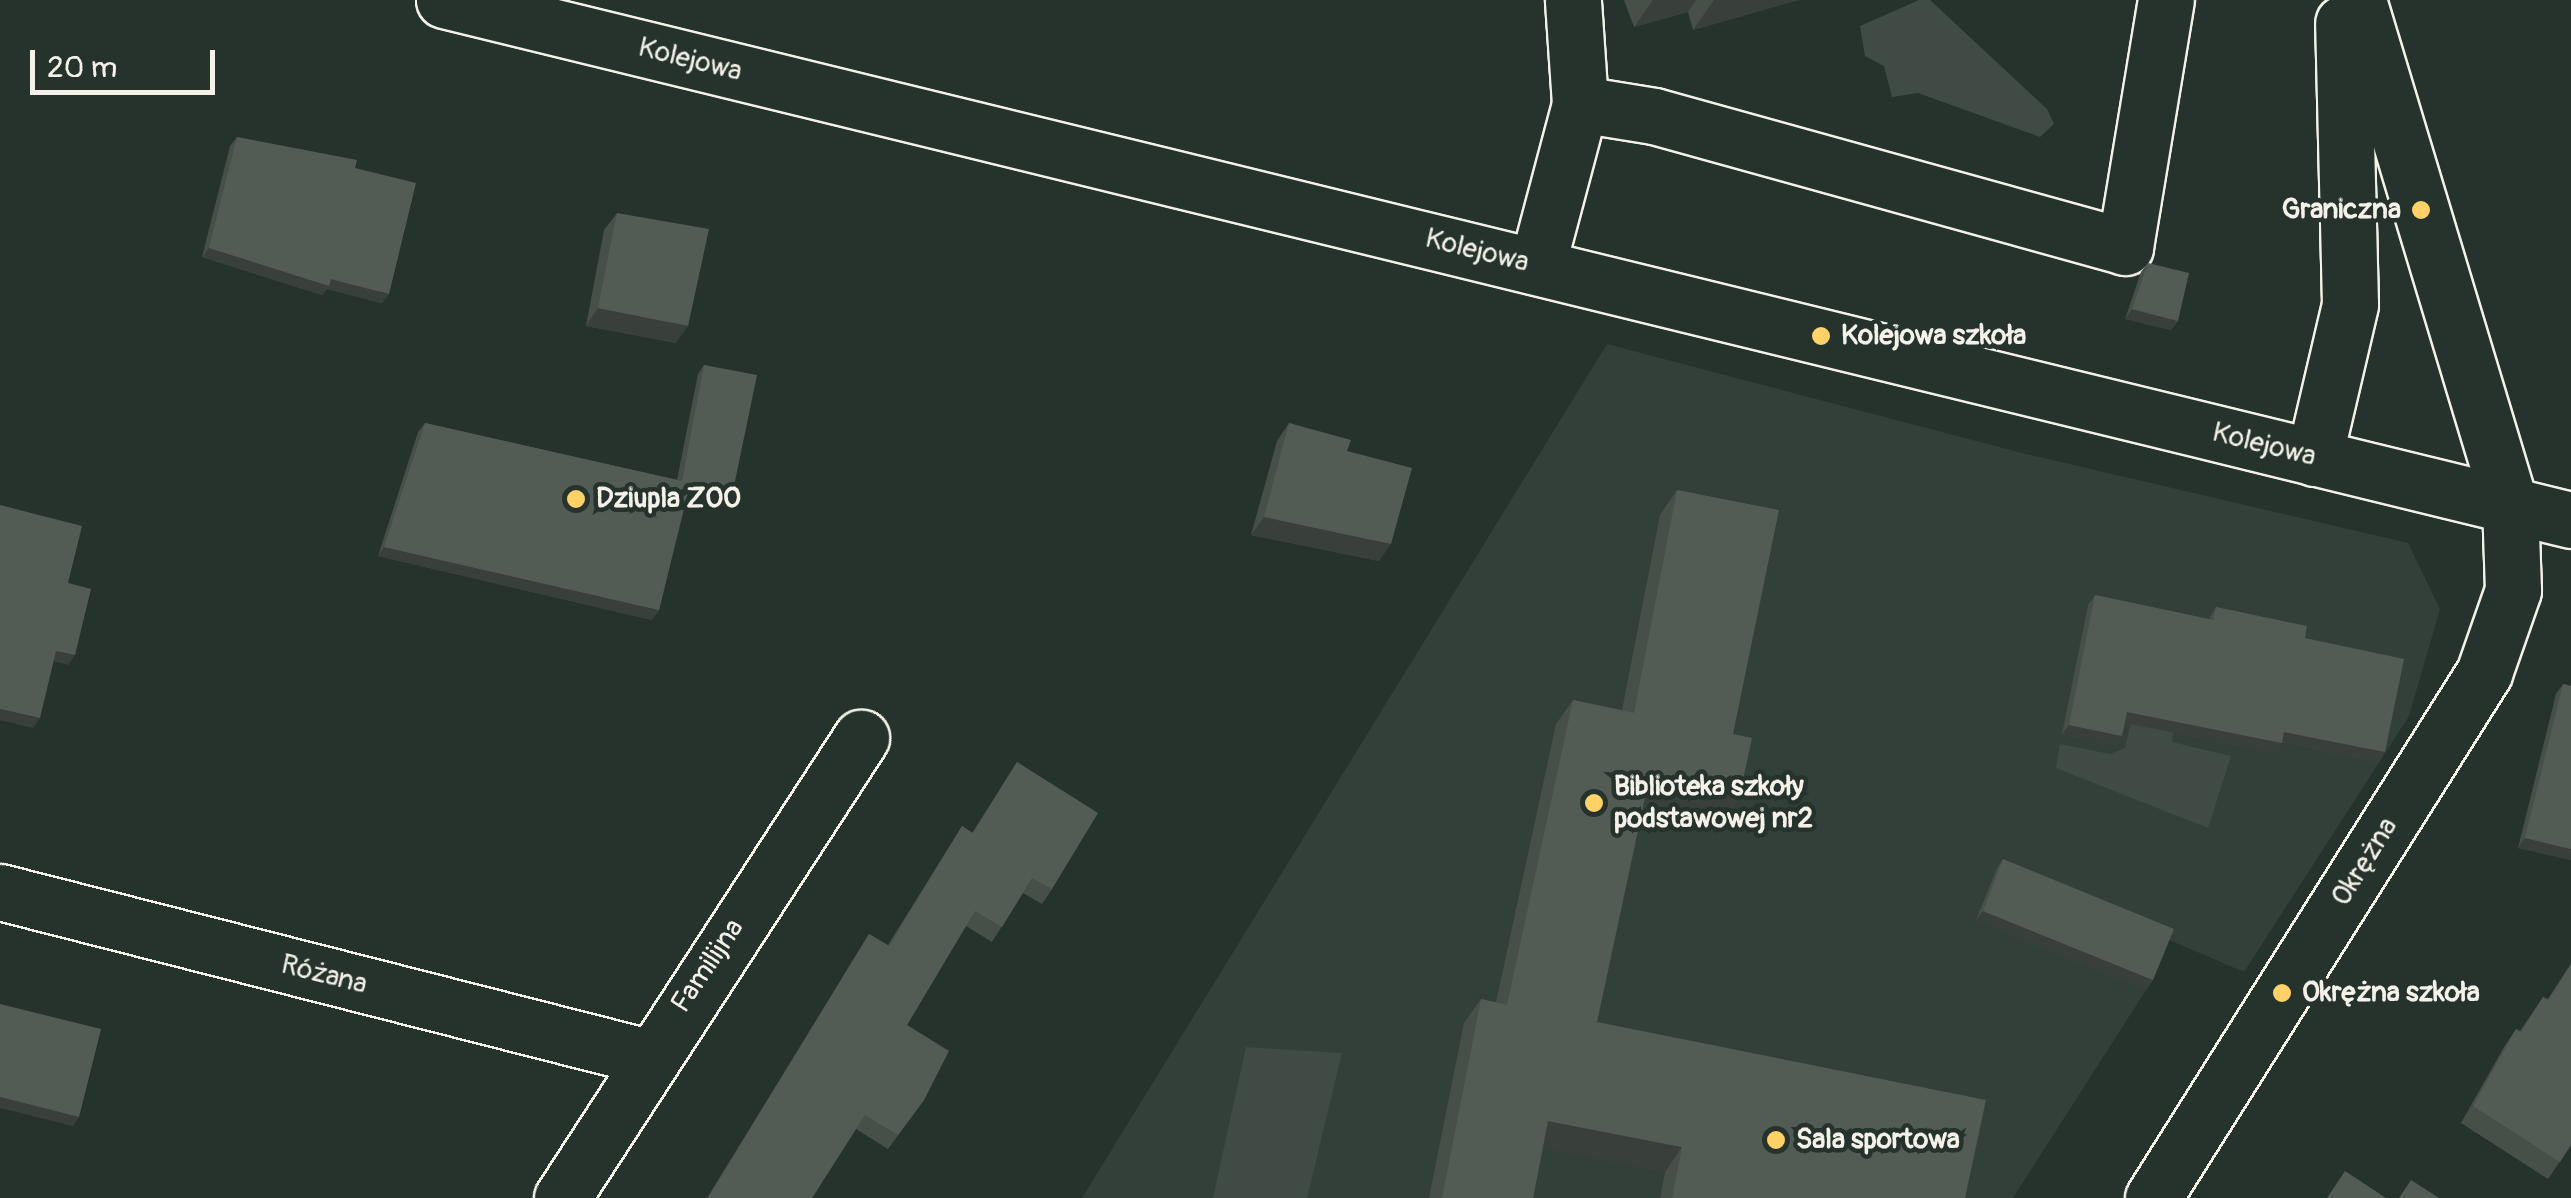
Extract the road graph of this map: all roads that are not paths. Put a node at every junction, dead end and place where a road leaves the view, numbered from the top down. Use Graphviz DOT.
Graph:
graph roads {
  1 [pos="444,0"];
  2 [pos="1573,0"];
  3 [pos="2166,0"];
  4 [pos="2342,0"];
  5 [pos="2358,0"];
  6 [pos="1580,104"];
  7 [pos="1537,266"];
  8 [pos="2314,458"];
  9 [pos="2510,505"];
  10 [pos="2571,520"];
  11 [pos="861,738"];
  12 [pos="0,892"];
  13 [pos="648,1057"];
  14 [pos="562,1198"];
  15 [pos="2153,1198"];
  1 -- 7 [label="street, Kolejowa"];
  2 -- 6 [label="street"];
  3 -- 6 [label="street"];
  4 -- 8 [label="street"];
  5 -- 9 [label="street"];
  6 -- 7 [label="street"];
  7 -- 8 [label="street, Kolejowa"];
  8 -- 9 [label="street, Kolejowa"];
  9 -- 10 [label="street, Kolejowa"];
  9 -- 15 [label="street, Okrężna"];
  11 -- 13 [label="street, Familijna"];
  12 -- 13 [label="street, Różana"];
  13 -- 14 [label="street, Familijna"];
}
